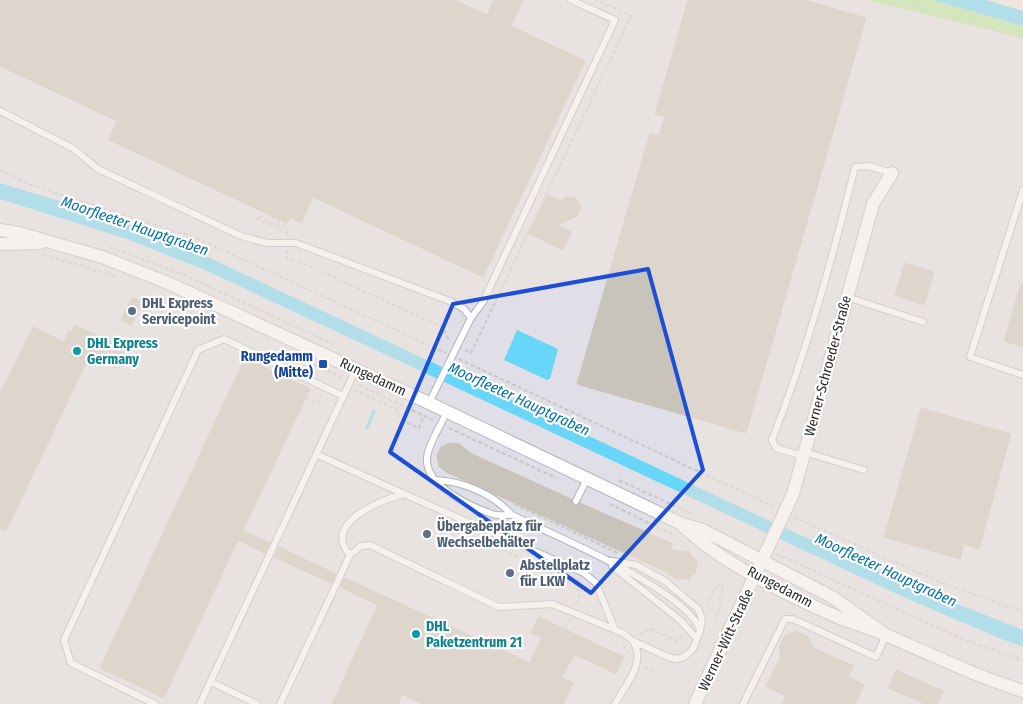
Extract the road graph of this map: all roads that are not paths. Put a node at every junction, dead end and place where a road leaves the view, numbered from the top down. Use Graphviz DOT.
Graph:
graph roads {
  1 [pos="571,0"];
  2 [pos="0,111"];
  3 [pos="892,174"];
  4 [pos="1023,190"];
  5 [pos="0,230"];
  6 [pos="0,244"];
  7 [pos="58,244"];
  8 [pos="847,297"];
  9 [pos="471,318"];
  10 [pos="923,322"];
  11 [pos="356,369"];
  12 [pos="1023,375"];
  13 [pos="343,396"];
  14 [pos="429,403"];
  15 [pos="446,412"];
  16 [pos="316,454"];
  17 [pos="804,454"];
  18 [pos="864,470"];
  19 [pos="587,479"];
  20 [pos="435,480"];
  21 [pos="404,494"];
  22 [pos="576,502"];
  23 [pos="512,515"];
  24 [pos="682,524"];
  25 [pos="768,550"];
  26 [pos="350,555"];
  27 [pos="606,560"];
  28 [pos="756,576"];
  29 [pos="615,630"];
  30 [pos="700,631"];
  31 [pos="886,635"];
  32 [pos="697,640"];
  33 [pos="633,641"];
  34 [pos="211,682"];
  35 [pos="1023,692"];
  36 [pos="155,704"];
  37 [pos="200,704"];
  38 [pos="257,704"];
  39 [pos="280,704"];
  40 [pos="615,704"];
  41 [pos="696,704"];
  42 [pos="744,704"];
  1 -- 9 [label="lane"];
  2 -- 9 [label="lane"];
  3 -- 8 [label="street, Werner-Schroeder-Straße"];
  3 -- 17 [label="lane"];
  4 -- 12 [label="lane"];
  5 -- 7 [label="street, Rungedamm"];
  6 -- 7 [label="street, Rungedamm"];
  7 -- 11 [label="street, Rungedamm"];
  8 -- 10 [label="lane"];
  8 -- 17 [label="street, Werner-Schroeder-Straße"];
  9 -- 14 [label="lane"];
  11 -- 13 [label="lane"];
  11 -- 14 [label="street, Rungedamm"];
  13 -- 16 [label="lane"];
  13 -- 36 [label="lane"];
  14 -- 15 [label="street, Rungedamm"];
  15 -- 19 [label="street, Rungedamm"];
  15 -- 20 [label="lane"];
  16 -- 21 [label="lane"];
  16 -- 34 [label="lane"];
  17 -- 18 [label="lane"];
  17 -- 25 [label="street, Werner-Schroeder-Straße"];
  19 -- 22 [label="lane"];
  19 -- 24 [label="street, Rungedamm"];
  20 -- 23 [label="lane"];
  20 -- 23 [label="lane"];
  21 -- 26 [label="lane"];
  21 -- 29 [label="lane"];
  23 -- 27 [label="lane"];
  24 -- 25 [label="street, Rungedamm"];
  24 -- 28 [label="street, Rungedamm"];
  25 -- 28 [label="street, Werner-Witt-Straße"];
  25 -- 31 [label="street, Rungedamm"];
  26 -- 29 [label="lane"];
  26 -- 39 [label="lane"];
  27 -- 30 [label="lane"];
  27 -- 30 [label="lane"];
  27 -- 32 [label="lane"];
  28 -- 31 [label="street, Rungedamm"];
  28 -- 41 [label="street, Werner-Witt-Straße"];
  29 -- 33 [label="lane"];
  30 -- 32 [label="lane"];
  31 -- 35 [label="street, Rungedamm"];
  31 -- 42 [label="lane"];
  32 -- 33 [label="lane"];
  33 -- 40 [label="lane"];
  34 -- 37 [label="lane"];
  34 -- 38 [label="lane"];
}
